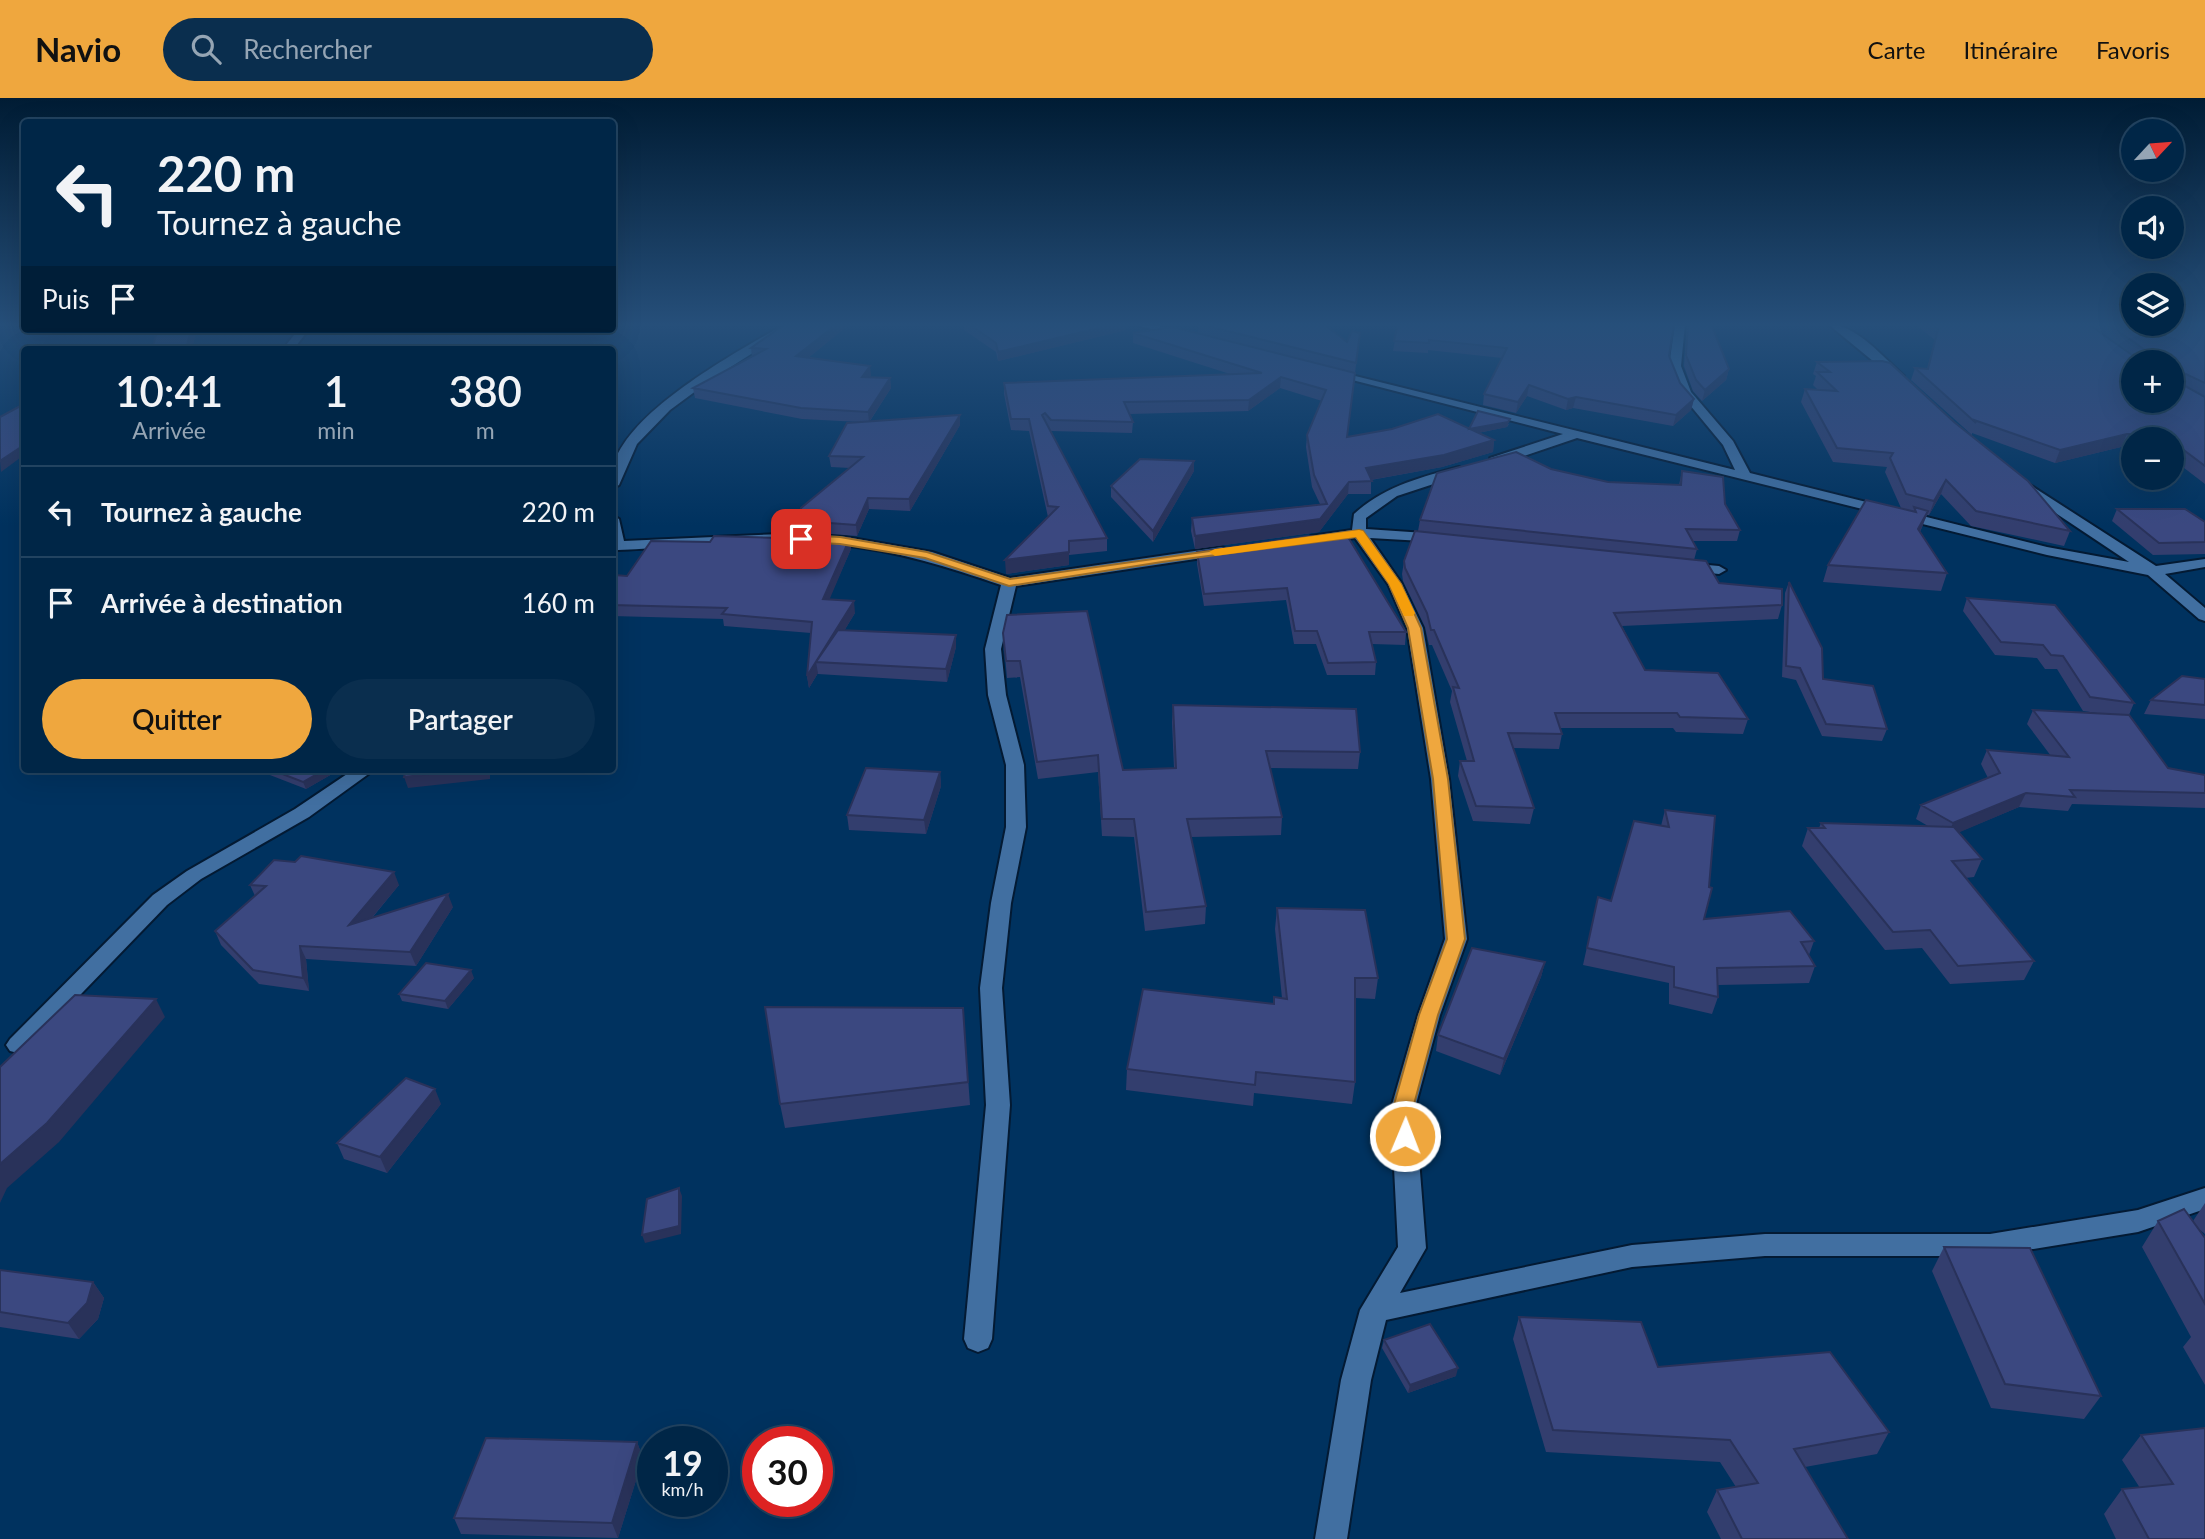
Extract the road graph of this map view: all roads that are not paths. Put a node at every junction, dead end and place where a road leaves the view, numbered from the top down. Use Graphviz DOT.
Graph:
graph roads {
  1 [pos="689,391"];
  2 [pos="1402,391"];
  3 [pos="1685,391"];
  4 [pos="1573,435"];
  5 [pos="616,476"];
  6 [pos="1745,477"];
  7 [pos="2012,478"];
  8 [pos="1359,533"];
  9 [pos="1465,540"];
  10 [pos="1298,542"];
  11 [pos="1231,550"];
  12 [pos="616,553"];
  13 [pos="2205,563"];
  14 [pos="1666,565"];
  15 [pos="1719,570"];
  16 [pos="2153,570"];
  17 [pos="1009,583"];
  18 [pos="2205,616"];
  19 [pos="361,773"];
  20 [pos="18,1045"];
  21 [pos="2205,1198"];
  22 [pos="1374,1310"];
  23 [pos="978,1339"];
  24 [pos="1331,1539"];
  1 -- 5 [label="street"];
  2 -- 4 [label="street"];
  3 -- 6 [label="street"];
  4 -- 6 [label="street"];
  4 -- 8 [label="street"];
  6 -- 16 [label="street"];
  7 -- 16 [label="street"];
  8 -- 9 [label="street"];
  8 -- 10 [label="street"];
  8 -- 22 [label="street"];
  11 -- 17 [label="street"];
  12 -- 17 [label="street"];
  13 -- 16 [label="street"];
  14 -- 15 [label="street"];
  16 -- 18 [label="street"];
  17 -- 23 [label="street"];
  19 -- 20 [label="street"];
  21 -- 22 [label="street"];
  22 -- 24 [label="street"];
}
